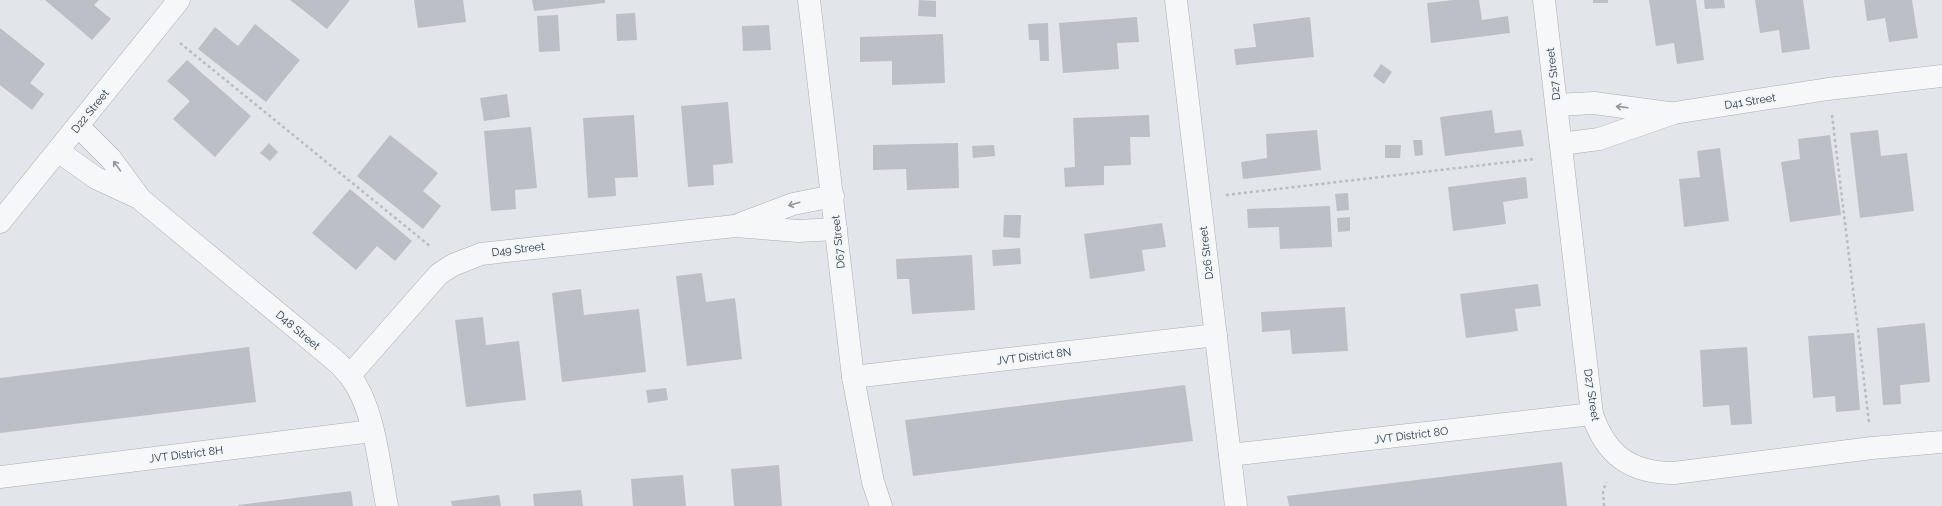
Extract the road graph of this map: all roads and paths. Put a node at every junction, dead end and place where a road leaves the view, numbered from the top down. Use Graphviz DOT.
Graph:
graph roads {
  1 [pos="179,0"];
  2 [pos="809,0"];
  3 [pos="1176,0"];
  4 [pos="1544,0"];
  5 [pos="158,25"];
  6 [pos="1942,76"];
  7 [pos="1828,89"];
  8 [pos="1557,105"];
  9 [pos="1674,113"];
  10 [pos="78,126"];
  11 [pos="1562,150"];
  12 [pos="58,151"];
  13 [pos="832,196"];
  14 [pos="139,198"];
  15 [pos="1200,198"];
  16 [pos="0,222"];
  17 [pos="735,226"];
  18 [pos="836,229"];
  19 [pos="453,265"];
  20 [pos="1216,335"];
  21 [pos="350,375"];
  22 [pos="853,377"];
  23 [pos="1592,414"];
  24 [pos="372,431"];
  25 [pos="1942,442"];
  26 [pos="1872,448"];
  27 [pos="1230,455"];
  28 [pos="0,477"];
  29 [pos="873,482"];
  30 [pos="387,506"];
  31 [pos="871,506"];
  32 [pos="881,506"];
  33 [pos="1236,506"];
  1 -- 5 [label="street, D22 Street"];
  2 -- 13 [label="street, D67 Street"];
  3 -- 15 [label="street, D26 Street"];
  4 -- 8 [label="street, D27 Street"];
  5 -- 10 [label="street, D22 Street"];
  5 -- 19 [label="path"];
  6 -- 7 [label="street, D41 Street"];
  7 -- 9 [label="street, D41 Street"];
  7 -- 26 [label="path"];
  9 -- 8 [label="street, one-way"];
  8 -- 11 [label="street, D27 Street"];
  9 -- 11 [label="street, D41 Street"];
  10 -- 12 [label="street, D22 Street"];
  14 -- 10 [label="street, D48 Street, one-way"];
  11 -- 15 [label="path"];
  11 -- 23 [label="street, D27 Street"];
  12 -- 14 [label="street, D48 Street"];
  12 -- 16 [label="street, D22 Street"];
  13 -- 17 [label="street, D49 Street, one-way"];
  13 -- 18 [label="street, D67 Street"];
  14 -- 21 [label="street, D48 Street"];
  15 -- 20 [label="street, D26 Street"];
  17 -- 18 [label="street, D49 Street"];
  17 -- 19 [label="street, D49 Street"];
  18 -- 22 [label="street, D67 Street"];
  19 -- 21 [label="street, D49 Street"];
  20 -- 22 [label="street, JVT District 8N"];
  20 -- 27 [label="street, D26 Street"];
  21 -- 24 [label="street, D48 Street"];
  22 -- 29 [label="street, D67 Street"];
  23 -- 26 [label="street, D27 Street"];
  23 -- 27 [label="street, JVT District 8O"];
  24 -- 28 [label="street, JVT District 8H"];
  24 -- 30 [label="street, D48 Street"];
  25 -- 26 [label="street, D27 Street"];
  27 -- 33 [label="street, D26 Street"];
  29 -- 31 [label="street, D67 Street"];
  29 -- 32 [label="street, D67 Street"];
}
